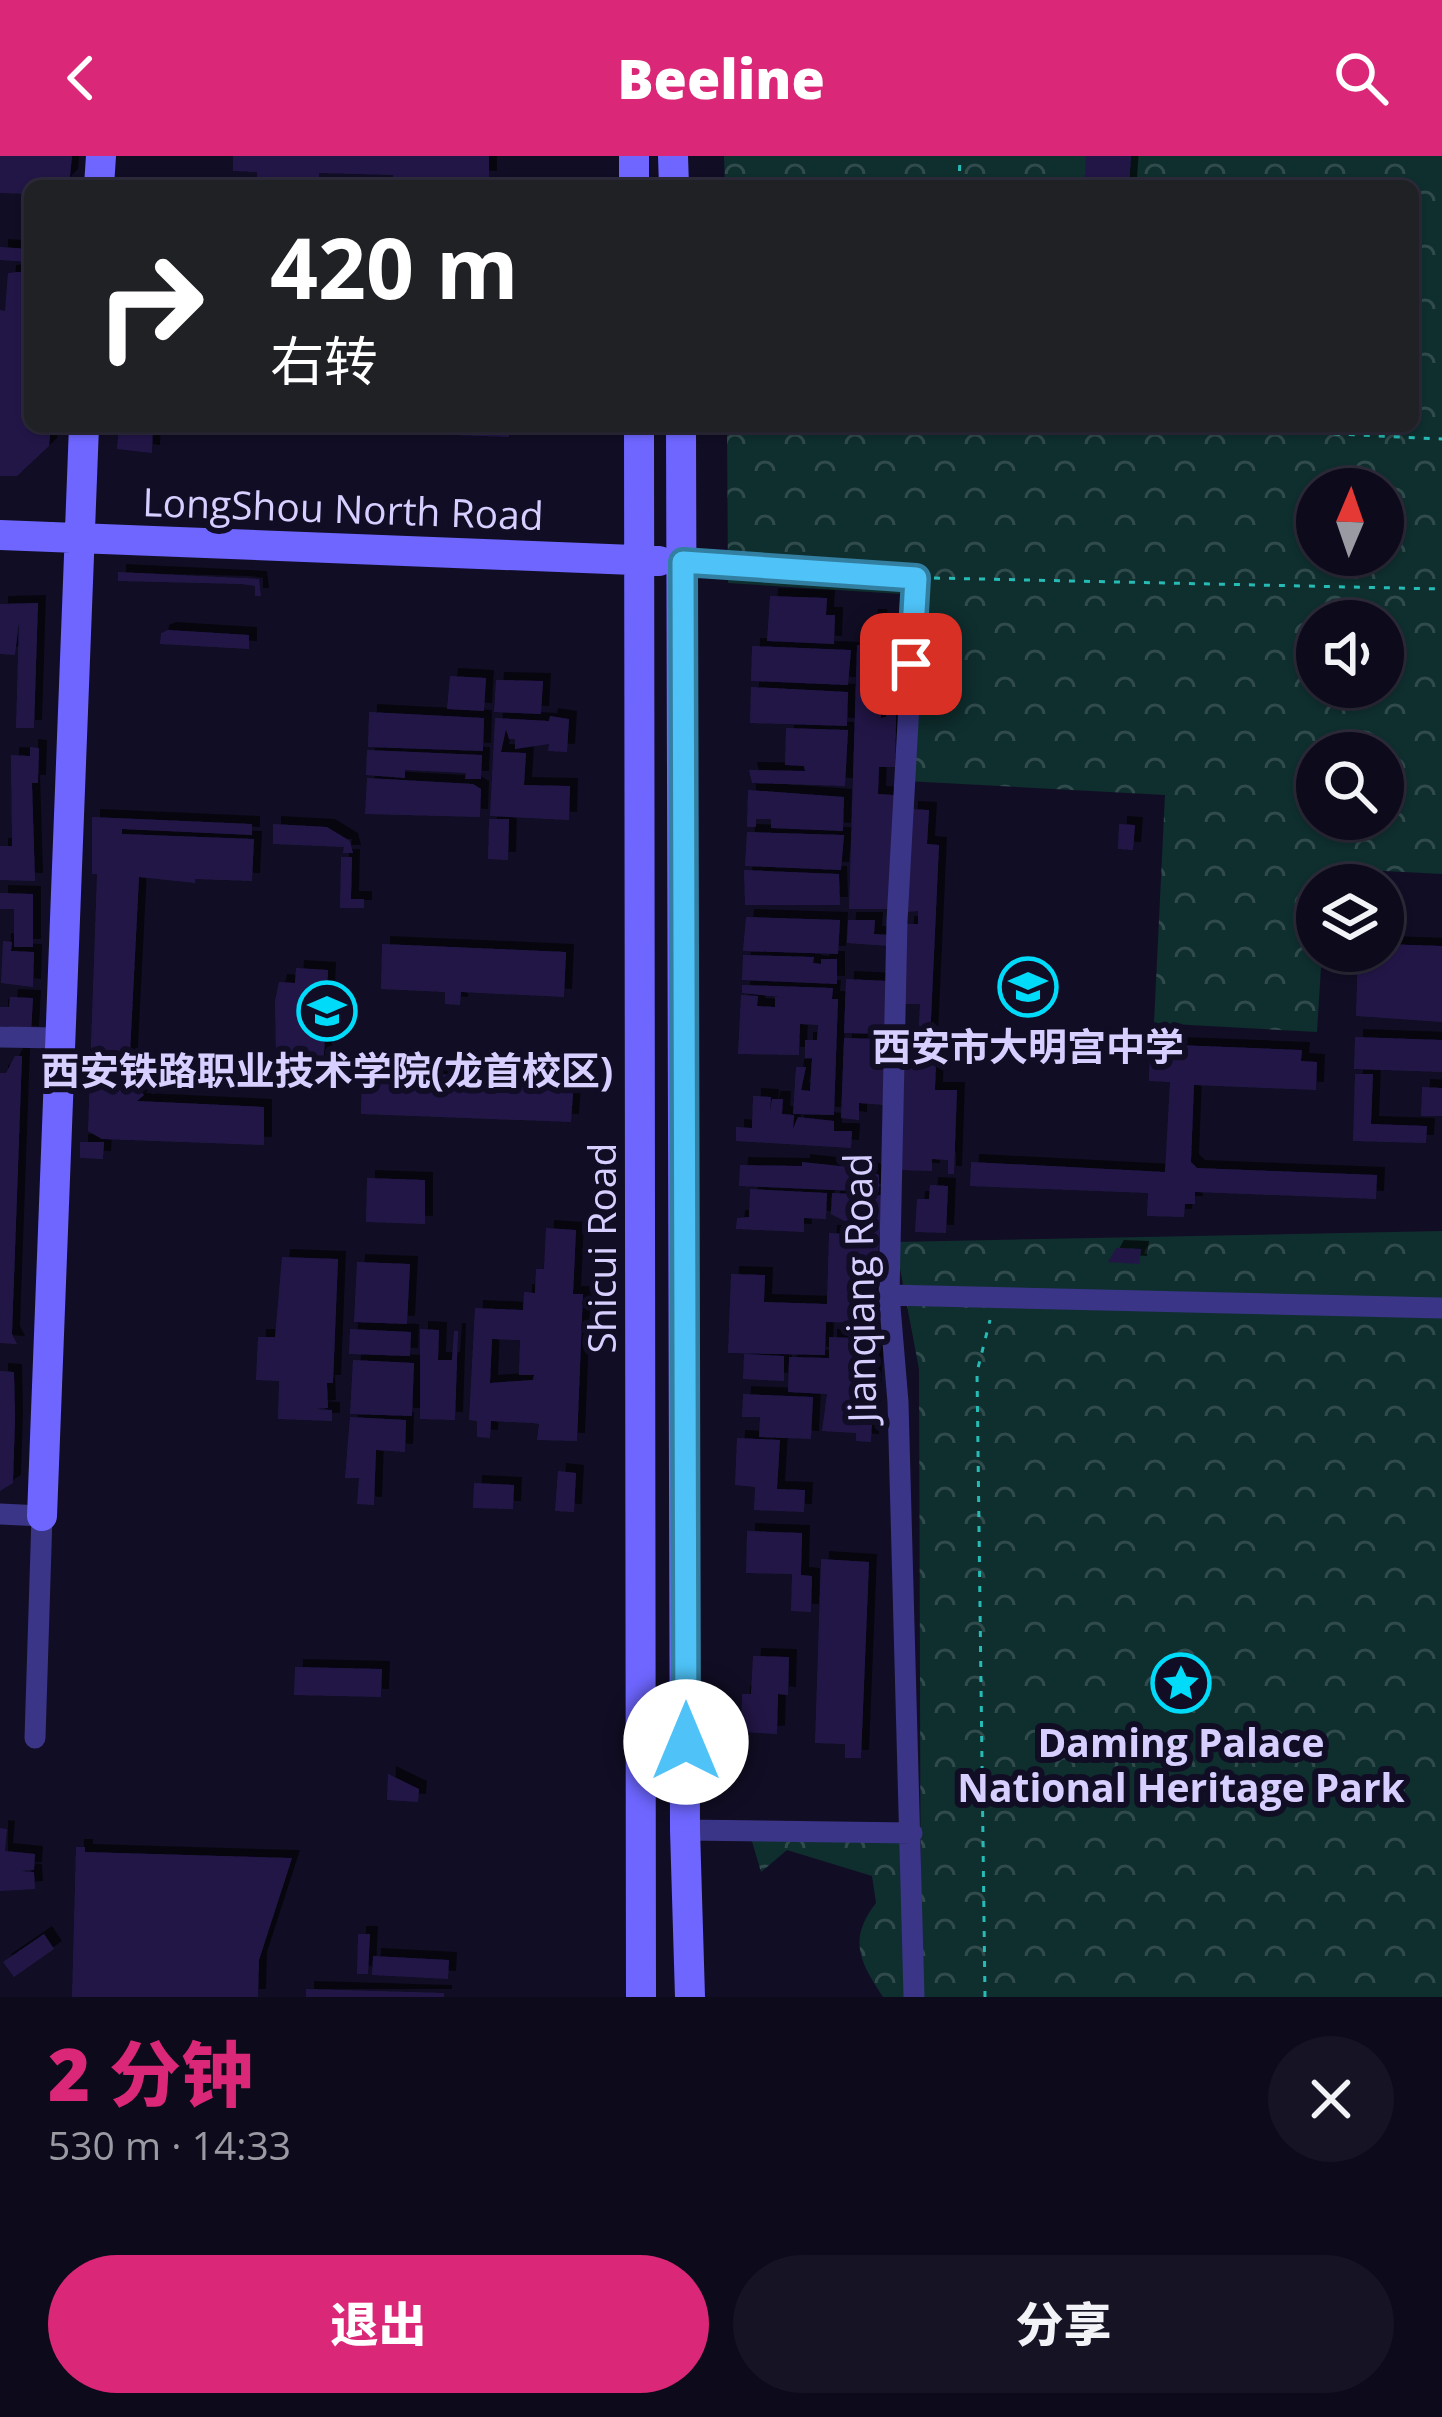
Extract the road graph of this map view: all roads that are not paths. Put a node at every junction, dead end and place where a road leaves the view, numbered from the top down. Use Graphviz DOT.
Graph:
graph roads {
  1 [pos="84,432"];
  2 [pos="639,432"];
  3 [pos="681,432"];
  4 [pos="0,535"];
  5 [pos="77,538"];
  6 [pos="638,560"];
  7 [pos="683,562"];
  8 [pos="0,1037"];
  9 [pos="58,1038"];
  10 [pos="889,1295"];
  11 [pos="1442,1308"];
  12 [pos="0,1514"];
  13 [pos="42,1516"];
  14 [pos="35,1738"];
  15 [pos="685,1830"];
  16 [pos="911,1833"];
  17 [pos="640,1997"];
  18 [pos="690,1997"];
  19 [pos="914,1997"];
  1 -- 5 [label="main road"];
  2 -- 6 [label="main road, Shicui Road"];
  3 -- 7 [label="main road"];
  4 -- 5 [label="main road, LongShou North Road"];
  5 -- 6 [label="main road, LongShou North Road"];
  5 -- 9 [label="main road"];
  6 -- 7 [label="main road, LongShou North Road"];
  6 -- 17 [label="main road, Shicui Road"];
  7 -- 10 [label="street, Jianqiang Road"];
  7 -- 15 [label="main road"];
  8 -- 9 [label="street"];
  9 -- 13 [label="main road"];
  10 -- 11 [label="street"];
  10 -- 16 [label="street, Jianqiang Road"];
  12 -- 13 [label="street"];
  13 -- 14 [label="street"];
  15 -- 16 [label="street"];
  15 -- 18 [label="main road"];
  16 -- 19 [label="street, Jianqiang Road"];
}
